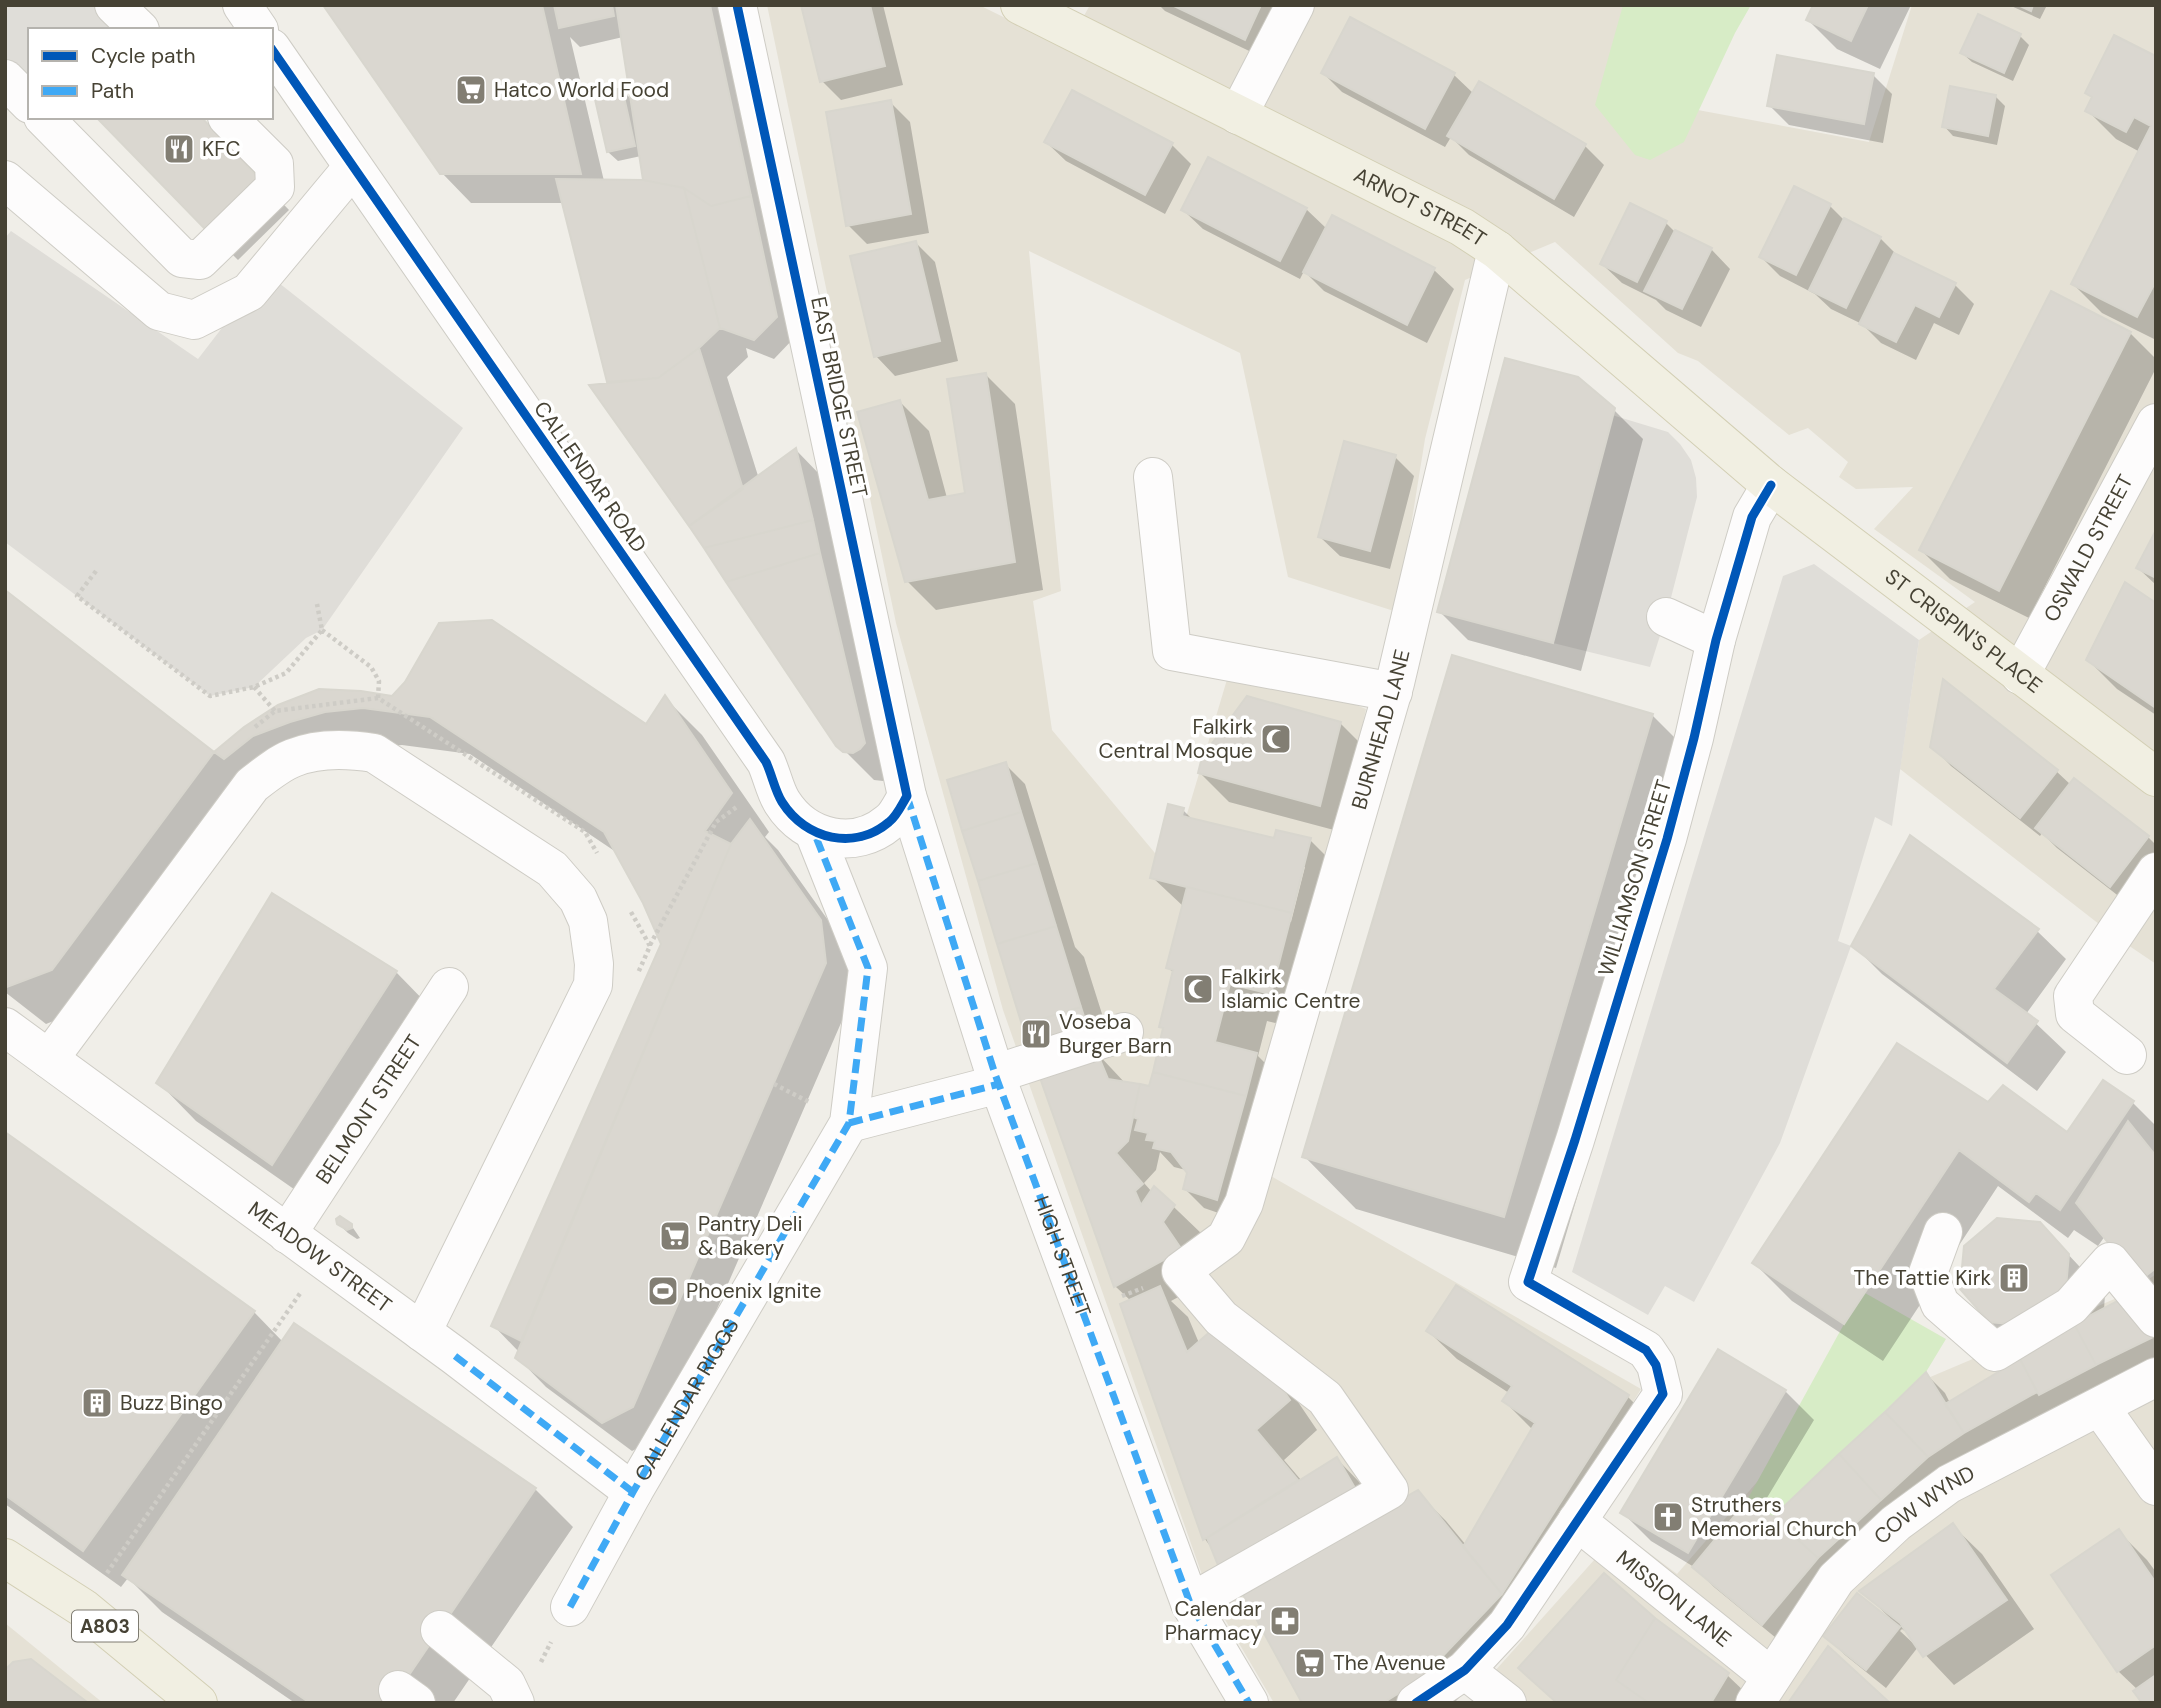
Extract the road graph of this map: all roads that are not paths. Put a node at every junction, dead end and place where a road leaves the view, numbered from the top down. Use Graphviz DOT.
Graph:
graph roads {
  1 [pos="114,5"];
  2 [pos="242,5"];
  3 [pos="737,5"];
  4 [pos="1020,5"];
  5 [pos="1295,5"];
  6 [pos="138,28"];
  7 [pos="258,28"];
  8 [pos="273,51"];
  9 [pos="5,79"];
  10 [pos="28,102"];
  11 [pos="1238,115"];
  12 [pos="45,119"];
  13 [pos="229,119"];
  14 [pos="353,167"];
  15 [pos="5,180"];
  16 [pos="1497,250"];
  17 [pos="2156,423"];
  18 [pos="1153,477"];
  19 [pos="1771,485"];
  20 [pos="1666,617"];
  21 [pos="1716,640"];
  22 [pos="2020,675"];
  23 [pos="1393,692"];
  24 [pos="2156,777"];
  25 [pos="907,796"];
  26 [pos="804,825"];
  27 [pos="2156,872"];
  28 [pos="449,987"];
  29 [pos="5,1027"];
  30 [pos="1124,1032"];
  31 [pos="2127,1055"];
  32 [pos="49,1059"];
  33 [pos="997,1079"];
  34 [pos="849,1124"];
  35 [pos="1943,1232"];
  36 [pos="287,1234"];
  37 [pos="2156,1318"];
  38 [pos="422,1332"];
  39 [pos="2156,1377"];
  40 [pos="2100,1407"];
  41 [pos="2156,1486"];
  42 [pos="633,1492"];
  43 [pos="1577,1521"];
  44 [pos="10,1570"];
  45 [pos="1190,1603"];
  46 [pos="570,1607"];
  47 [pos="440,1630"];
  48 [pos="1465,1670"];
  49 [pos="1763,1690"];
  50 [pos="198,1703"];
  51 [pos="515,1703"];
  52 [pos="1249,1703"];
  53 [pos="1416,1703"];
  54 [pos="1507,1703"];
  1 -- 6 [label="street"];
  2 -- 7 [label="street"];
  3 -- 25 [label="street, EAST BRIDGE STREET"];
  4 -- 11 [label="main road, ARNOT STREET"];
  5 -- 11 [label="street"];
  8 -- 14 [label="street, CALLENDAR ROAD"];
  9 -- 10 [label="street"];
  11 -- 16 [label="main road, ARNOT STREET"];
  12 -- 13 [label="street"];
  14 -- 15 [label="street"];
  14 -- 26 [label="street, CALLENDAR ROAD"];
  16 -- 19 [label="main road, ARNOT STREET"];
  16 -- 23 [label="street, BURNHEAD LANE"];
  17 -- 22 [label="street, OSWALD STREET"];
  18 -- 23 [label="street"];
  19 -- 21 [label="street, WILLIAMSON STREET"];
  19 -- 22 [label="main road, ST CRISPIN'S PLACE"];
  20 -- 21 [label="street"];
  21 -- 43 [label="street, WILLIAMSON STREET"];
  22 -- 24 [label="main road, ST CRISPIN'S PLACE"];
  23 -- 45 [label="street, BURNHEAD LANE"];
  25 -- 26 [label="street"];
  25 -- 33 [label="street, HIGH STREET"];
  26 -- 34 [label="street, CALLENDAR RIGGS"];
  27 -- 31 [label="street"];
  28 -- 36 [label="street, BELMONT STREET"];
  29 -- 32 [label="street, MEADOW STREET"];
  30 -- 33 [label="street"];
  32 -- 36 [label="street, MEADOW STREET"];
  32 -- 38 [label="street"];
  33 -- 34 [label="street"];
  33 -- 45 [label="street, HIGH STREET"];
  34 -- 42 [label="street, CALLENDAR RIGGS"];
  35 -- 37 [label="street"];
  36 -- 38 [label="street, MEADOW STREET"];
  38 -- 42 [label="street, MEADOW STREET"];
  39 -- 40 [label="street, COW WYND"];
  40 -- 41 [label="street"];
  40 -- 49 [label="street, COW WYND"];
  42 -- 46 [label="street, CALLENDAR RIGGS"];
  43 -- 48 [label="street"];
  43 -- 49 [label="street, MISSION LANE"];
  44 -- 50 [label="main road, A803"];
  45 -- 52 [label="street, HIGH STREET"];
  47 -- 51 [label="street"];
  48 -- 53 [label="street"];
  48 -- 54 [label="street"];
}
